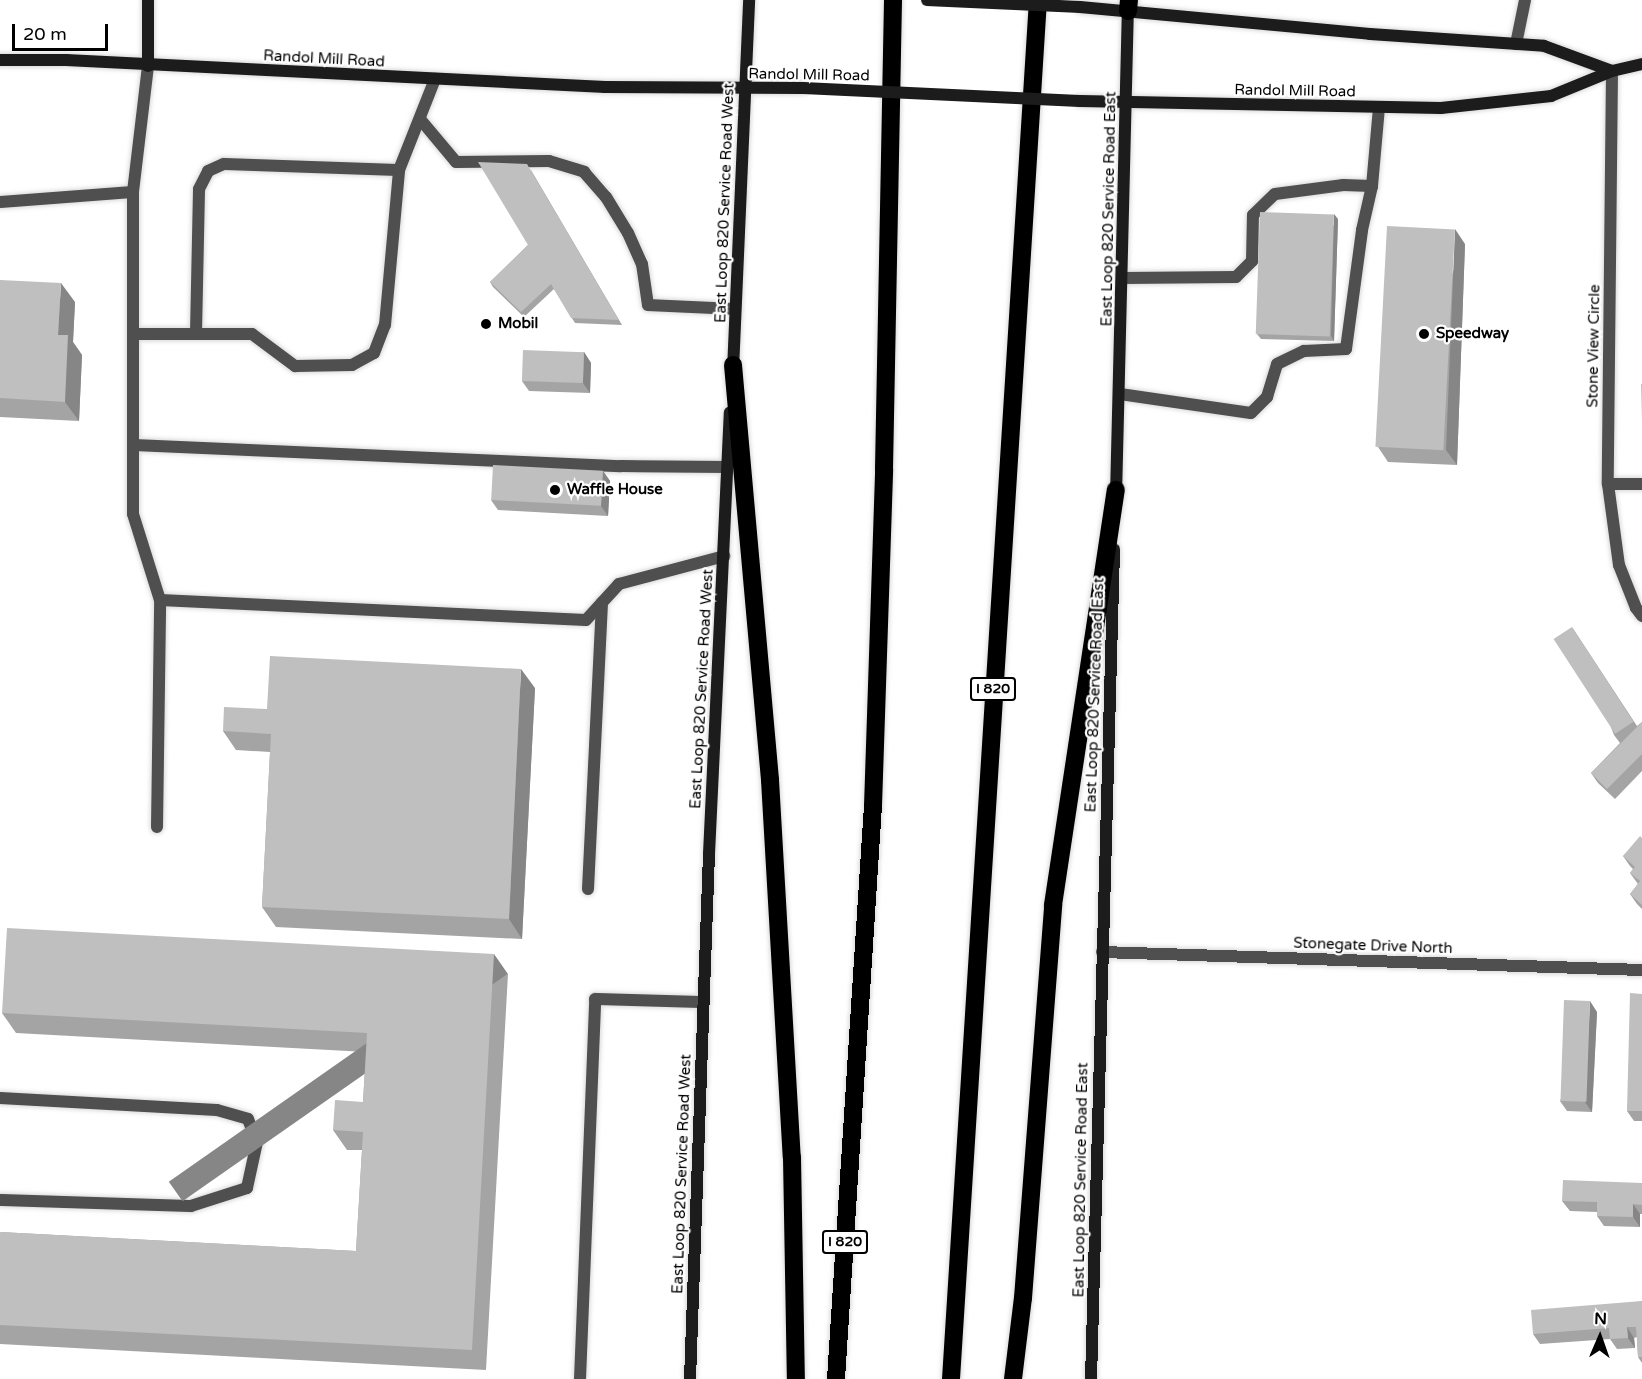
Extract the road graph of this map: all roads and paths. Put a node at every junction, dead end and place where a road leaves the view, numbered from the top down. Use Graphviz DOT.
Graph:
graph roads {
  1 [pos="148,0"];
  2 [pos="749,0"];
  3 [pos="893,0"];
  4 [pos="927,0"];
  5 [pos="1038,0"];
  6 [pos="1526,0"];
  7 [pos="1129,5"];
  8 [pos="1516,44"];
  9 [pos="0,60"];
  10 [pos="1642,64"];
  11 [pos="148,66"];
  12 [pos="1612,71"];
  13 [pos="435,79"];
  14 [pos="744,88"];
  15 [pos="1126,103"];
  16 [pos="1379,107"];
  17 [pos="420,119"];
  18 [pos="399,170"];
  19 [pos="1372,186"];
  20 [pos="133,192"];
  21 [pos="0,202"];
  22 [pos="1123,279"];
  23 [pos="735,309"];
  24 [pos="195,333"];
  25 [pos="133,334"];
  26 [pos="733,365"];
  27 [pos="1120,394"];
  28 [pos="134,445"];
  29 [pos="727,467"];
  30 [pos="1608,483"];
  31 [pos="1642,484"];
  32 [pos="1116,490"];
  33 [pos="723,556"];
  34 [pos="160,600"];
  35 [pos="602,602"];
  36 [pos="1642,616"];
  37 [pos="158,827"];
  38 [pos="588,889"];
  39 [pos="1102,951"];
  40 [pos="1642,970"];
  41 [pos="703,1002"];
  42 [pos="0,1098"];
  43 [pos="0,1200"];
  44 [pos="580,1379"];
  45 [pos="690,1379"];
  46 [pos="796,1379"];
  47 [pos="836,1379"];
  48 [pos="951,1379"];
  49 [pos="1013,1379"];
  50 [pos="1091,1379"];
  1 -- 11 [label="main road"];
  2 -- 14 [label="main road, East Loop 820 Service Road West"];
  3 -- 47 [label="highway, I 820"];
  4 -- 7 [label="main road, bridge"];
  5 -- 48 [label="highway, I 820"];
  6 -- 8 [label="street"];
  7 -- 8 [label="main road"];
  7 -- 15 [label="main road, East Loop 820 Service Road East"];
  8 -- 12 [label="main road"];
  9 -- 11 [label="main road, Randol Mill Road"];
  10 -- 12 [label="main road, Randol Mill Road"];
  11 -- 13 [label="main road, Randol Mill Road"];
  11 -- 20 [label="street"];
  12 -- 16 [label="main road, Randol Mill Road"];
  12 -- 30 [label="street, Stone View Circle"];
  13 -- 14 [label="main road, Randol Mill Road"];
  13 -- 17 [label="street"];
  14 -- 15 [label="main road, Randol Mill Road, bridge"];
  14 -- 23 [label="main road, East Loop 820 Service Road West"];
  15 -- 16 [label="main road, Randol Mill Road"];
  15 -- 22 [label="main road, East Loop 820 Service Road East"];
  16 -- 19 [label="street"];
  17 -- 18 [label="street"];
  17 -- 23 [label="street"];
  18 -- 24 [label="street"];
  18 -- 24 [label="street"];
  19 -- 22 [label="street"];
  19 -- 27 [label="street"];
  20 -- 21 [label="street"];
  20 -- 25 [label="street"];
  22 -- 27 [label="main road, East Loop 820 Service Road East"];
  23 -- 26 [label="main road, East Loop 820 Service Road West"];
  24 -- 25 [label="street"];
  25 -- 28 [label="street"];
  26 -- 29 [label="main road, East Loop 820 Service Road West"];
  26 -- 46 [label="highway"];
  27 -- 32 [label="main road, East Loop 820 Service Road East"];
  28 -- 29 [label="street"];
  28 -- 34 [label="street"];
  29 -- 33 [label="main road, East Loop 820 Service Road West"];
  30 -- 31 [label="street"];
  30 -- 36 [label="street, Stone View Circle"];
  32 -- 39 [label="main road, East Loop 820 Service Road East"];
  32 -- 49 [label="highway"];
  33 -- 35 [label="street"];
  33 -- 41 [label="main road, East Loop 820 Service Road West"];
  34 -- 35 [label="street"];
  34 -- 37 [label="street"];
  35 -- 38 [label="street"];
  39 -- 40 [label="street, Stonegate Drive North"];
  39 -- 50 [label="main road, East Loop 820 Service Road East"];
  41 -- 44 [label="street"];
  41 -- 45 [label="main road, East Loop 820 Service Road West"];
  42 -- 43 [label="street"];
}
